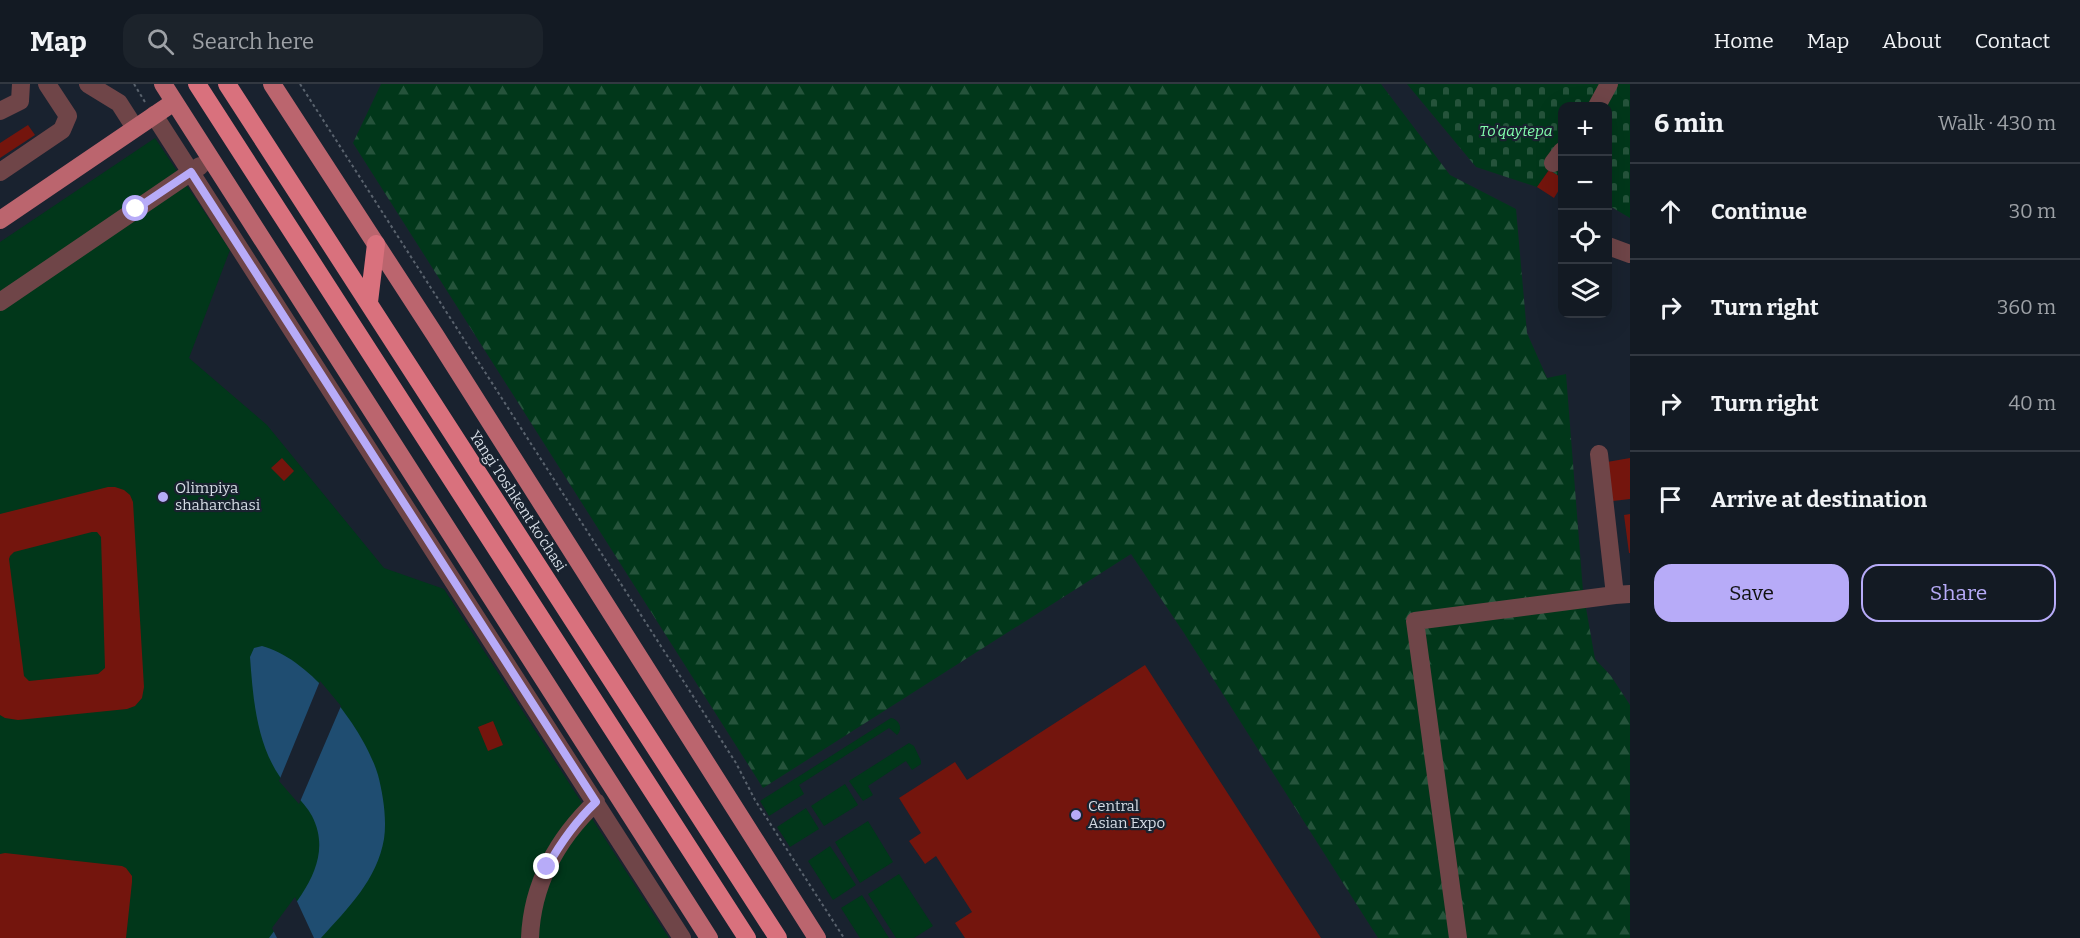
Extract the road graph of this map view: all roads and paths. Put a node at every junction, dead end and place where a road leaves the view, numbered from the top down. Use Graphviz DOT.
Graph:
graph roads {
  1 [pos="21,84"];
  2 [pos="47,84"];
  3 [pos="88,84"];
  4 [pos="134,84"];
  5 [pos="163,84"];
  6 [pos="197,84"];
  7 [pos="228,84"];
  8 [pos="272,84"];
  9 [pos="300,84"];
  10 [pos="1609,84"];
  11 [pos="174,102"];
  12 [pos="1599,102"];
  13 [pos="0,111"];
  14 [pos="154,115"];
  15 [pos="135,128"];
  16 [pos="211,158"];
  17 [pos="0,172"];
  18 [pos="191,172"];
  19 [pos="0,220"];
  20 [pos="376,244"];
  21 [pos="1612,247"];
  22 [pos="1630,254"];
  23 [pos="0,302"];
  24 [pos="369,302"];
  25 [pos="1599,454"];
  26 [pos="1623,595"];
  27 [pos="596,802"];
  28 [pos="532,936"];
  29 [pos="682,938"];
  30 [pos="709,938"];
  31 [pos="747,938"];
  32 [pos="778,938"];
  33 [pos="817,938"];
  34 [pos="844,938"];
  35 [pos="1458,938"];
  1 -- 13 [label="lane"];
  2 -- 17 [label="lane"];
  3 -- 15 [label="lane"];
  4 -- 14 [label="path"];
  5 -- 11 [label="main road"];
  6 -- 31 [label="highway"];
  7 -- 24 [label="highway, Yangi Toshkent ko‘chasi"];
  8 -- 20 [label="main road"];
  9 -- 34 [label="path"];
  10 -- 12 [label="lane"];
  11 -- 14 [label="main road"];
  11 -- 16 [label="main road"];
  14 -- 15 [label="main road"];
  14 -- 18 [label="lane"];
  15 -- 19 [label="main road"];
  16 -- 18 [label="lane"];
  16 -- 30 [label="main road"];
  18 -- 23 [label="lane"];
  18 -- 27 [label="lane"];
  20 -- 24 [label="highway"];
  20 -- 33 [label="main road"];
  21 -- 22 [label="lane"];
  24 -- 32 [label="highway, Yangi Toshkent ko‘chasi"];
  25 -- 26 [label="lane"];
  26 -- 35 [label="lane"];
  27 -- 28 [label="lane"];
  27 -- 29 [label="lane"];
}
